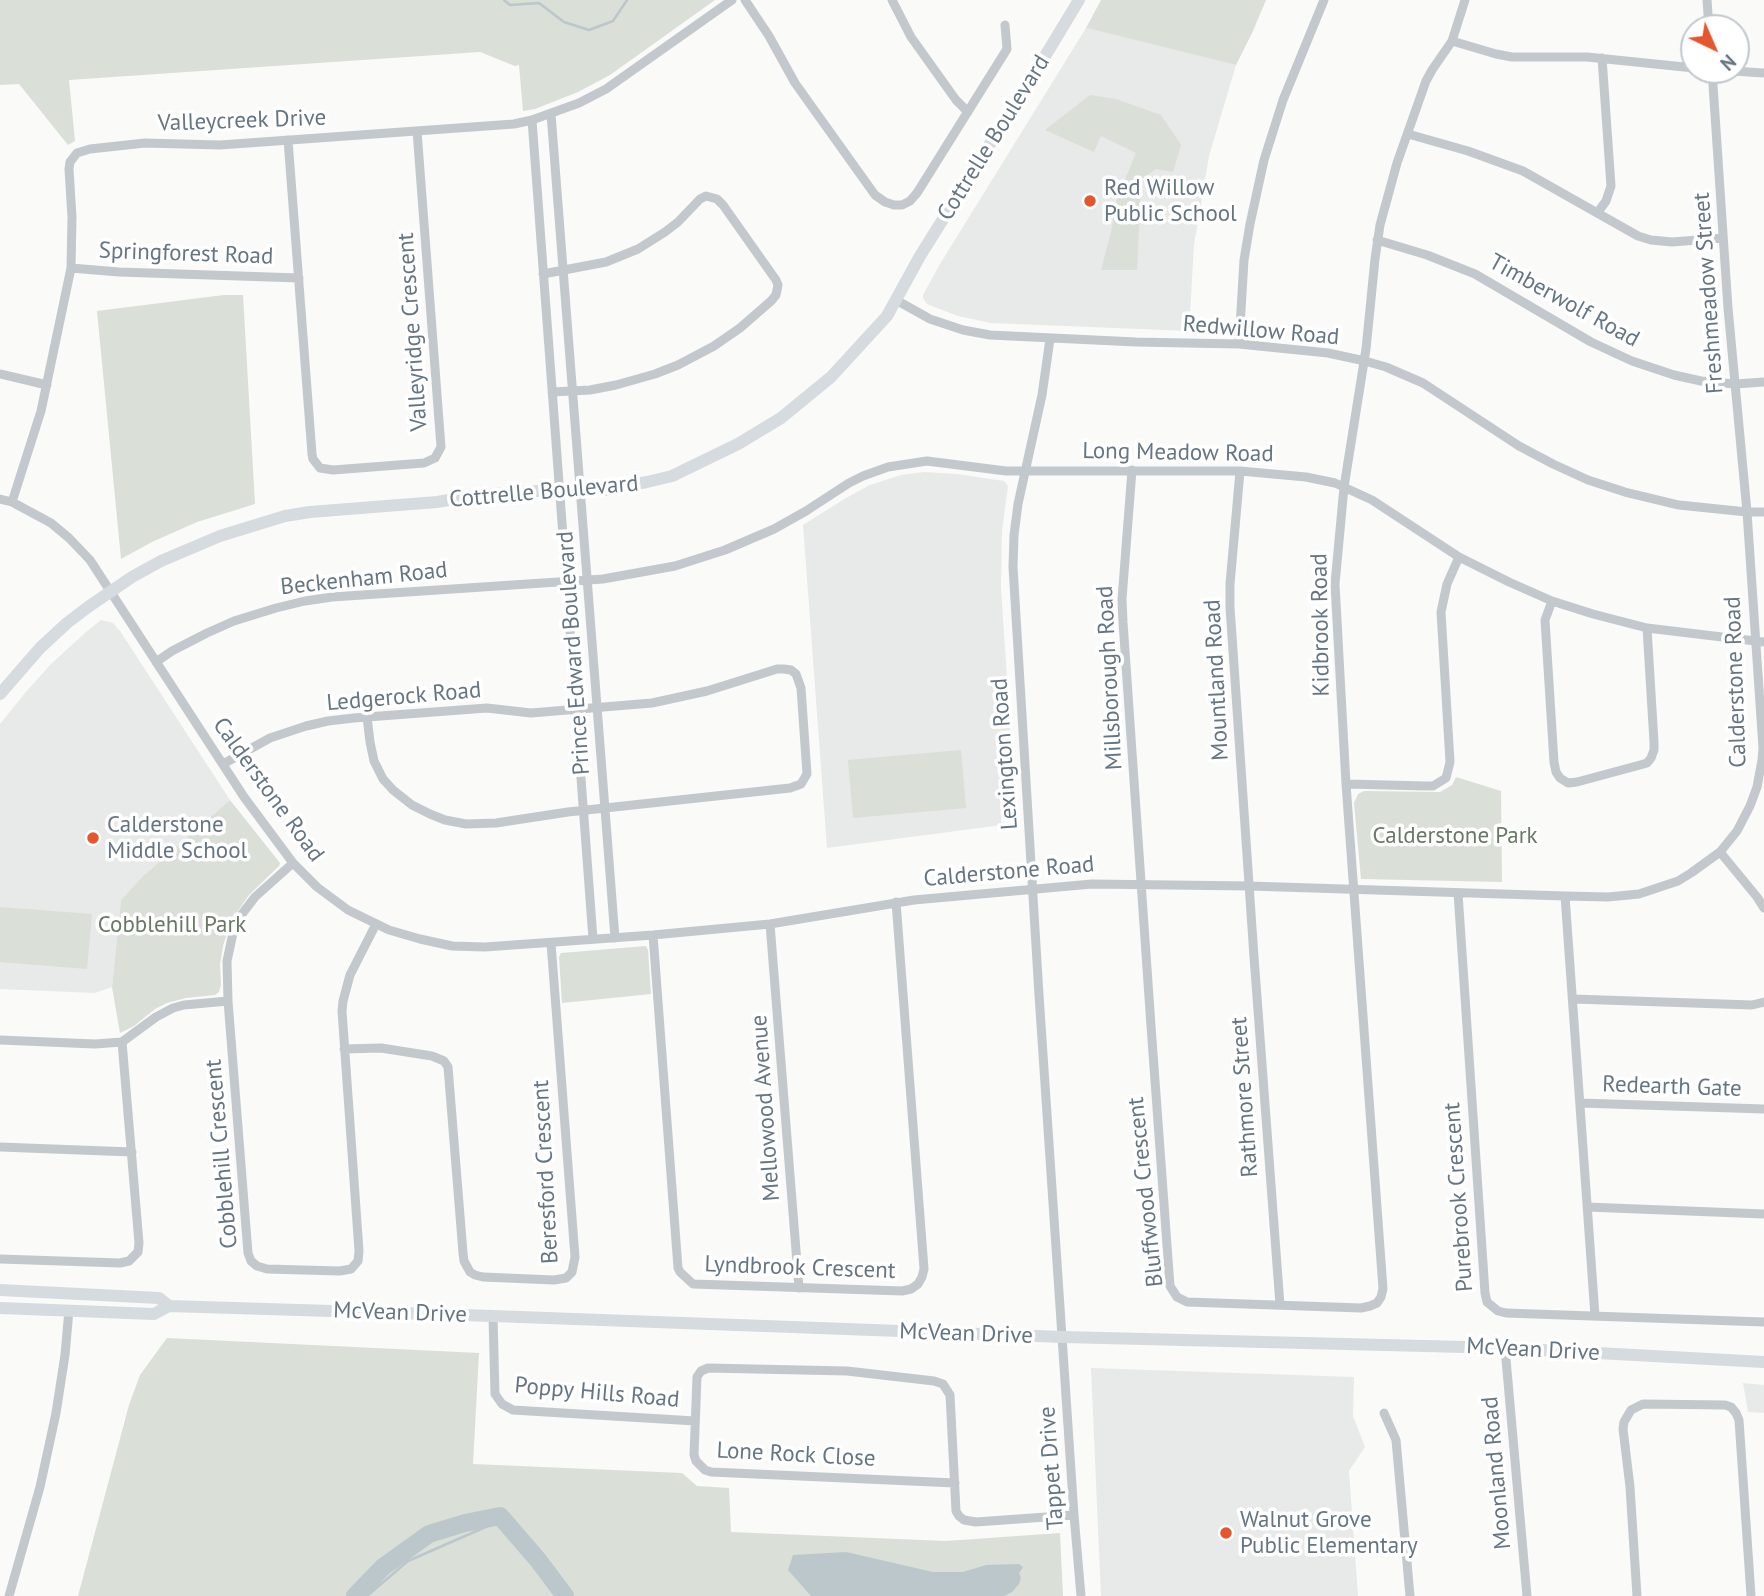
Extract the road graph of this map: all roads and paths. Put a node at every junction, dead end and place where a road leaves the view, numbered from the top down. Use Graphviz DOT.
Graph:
graph roads {
  1 [pos="732,0"];
  2 [pos="745,0"];
  3 [pos="892,0"];
  4 [pos="1079,0"];
  5 [pos="1324,0"];
  6 [pos="1465,0"];
  7 [pos="1005,25"];
  8 [pos="1452,41"];
  9 [pos="1602,58"];
  10 [pos="1680,66"];
  11 [pos="1715,84"];
  12 [pos="968,112"];
  13 [pos="551,114"];
  14 [pos="532,120"];
  15 [pos="417,131"];
  16 [pos="1408,134"];
  17 [pos="288,140"];
  18 [pos="1598,212"];
  19 [pos="1723,238"];
  20 [pos="1377,240"];
  21 [pos="71,268"];
  22 [pos="565,271"];
  23 [pos="542,274"];
  24 [pos="299,278"];
  25 [pos="896,300"];
  26 [pos="1050,339"];
  27 [pos="1239,344"];
  28 [pos="1365,361"];
  29 [pos="0,374"];
  30 [pos="1764,382"];
  31 [pos="1735,384"];
  32 [pos="47,385"];
  33 [pos="573,391"];
  34 [pos="552,392"];
  35 [pos="1025,470"];
  36 [pos="1132,470"];
  37 [pos="1240,471"];
  38 [pos="1344,487"];
  39 [pos="581,490"];
  40 [pos="559,491"];
  41 [pos="0,499"];
  42 [pos="12,502"];
  43 [pos="1747,512"];
  44 [pos="1764,512"];
  45 [pos="1460,557"];
  46 [pos="587,580"];
  47 [pos="566,582"];
  48 [pos="110,592"];
  49 [pos="1552,601"];
  50 [pos="1647,628"];
  51 [pos="1760,641"];
  52 [pos="156,662"];
  53 [pos="0,694"];
  54 [pos="597,708"];
  55 [pos="576,710"];
  56 [pos="367,717"];
  57 [pos="223,764"];
  58 [pos="1346,784"];
  59 [pos="604,808"];
  60 [pos="584,811"];
  61 [pos="1720,852"];
  62 [pos="293,863"];
  63 [pos="1141,884"];
  64 [pos="1249,886"];
  65 [pos="1033,889"];
  66 [pos="1354,889"];
  67 [pos="1458,893"];
  68 [pos="1565,896"];
  69 [pos="896,902"];
  70 [pos="1764,908"];
  71 [pos="376,924"];
  72 [pos="771,924"];
  73 [pos="653,935"];
  74 [pos="615,938"];
  75 [pos="593,939"];
  76 [pos="551,943"];
  77 [pos="1573,999"];
  78 [pos="228,1000"];
  79 [pos="1764,1002"];
  80 [pos="0,1040"];
  81 [pos="122,1042"];
  82 [pos="344,1049"];
  83 [pos="1580,1103"];
  84 [pos="1764,1110"];
  85 [pos="0,1147"];
  86 [pos="132,1152"];
  87 [pos="1587,1207"];
  88 [pos="1764,1214"];
  89 [pos="0,1259"];
  90 [pos="799,1288"];
  91 [pos="0,1290"];
  92 [pos="1280,1305"];
  93 [pos="169,1306"];
  94 [pos="0,1308"];
  95 [pos="69,1310"];
  96 [pos="493,1316"];
  97 [pos="1595,1316"];
  98 [pos="1764,1322"];
  99 [pos="1063,1337"];
  100 [pos="1506,1348"];
  101 [pos="1764,1362"];
  102 [pos="1384,1412"];
  103 [pos="695,1421"];
  104 [pos="955,1483"];
  105 [pos="1074,1515"];
  106 [pos="9,1596"];
  107 [pos="1081,1596"];
  108 [pos="1410,1596"];
  109 [pos="1527,1596"];
  110 [pos="1636,1596"];
  111 [pos="1751,1596"];
  1 -- 13 [label="street, Valleycreek Drive"];
  2 -- 12 [label="street"];
  3 -- 12 [label="street"];
  4 -- 25 [label="main road, Cottrelle Boulevard"];
  5 -- 27 [label="street"];
  6 -- 8 [label="street, Kidbrook Road"];
  7 -- 12 [label="street"];
  8 -- 9 [label="street"];
  8 -- 16 [label="street, Kidbrook Road"];
  9 -- 10 [label="street"];
  9 -- 18 [label="street"];
  11 -- 19 [label="street, Freshmeadow Street"];
  13 -- 14 [label="street, Valleycreek Drive"];
  13 -- 22 [label="street, Prince Edward Boulevard"];
  14 -- 15 [label="street, Valleycreek Drive"];
  14 -- 23 [label="street, Prince Edward Boulevard"];
  15 -- 17 [label="street, Valleycreek Drive"];
  15 -- 24 [label="street, Valleyridge Crescent"];
  16 -- 18 [label="street"];
  16 -- 20 [label="street, Kidbrook Road"];
  17 -- 21 [label="street, Valleycreek Drive"];
  17 -- 24 [label="street, Valleyridge Crescent"];
  18 -- 19 [label="street"];
  19 -- 31 [label="street, Freshmeadow Street"];
  20 -- 28 [label="street, Kidbrook Road"];
  20 -- 31 [label="street, Timberwolf Road"];
  21 -- 24 [label="street, Springforest Road"];
  21 -- 32 [label="street, Valleycreek Drive"];
  22 -- 23 [label="street"];
  22 -- 33 [label="street, Prince Edward Boulevard"];
  22 -- 33 [label="street"];
  23 -- 34 [label="street, Prince Edward Boulevard"];
  25 -- 26 [label="street, Redwillow Road"];
  25 -- 39 [label="main road, Cottrelle Boulevard"];
  26 -- 27 [label="street, Redwillow Road"];
  26 -- 35 [label="street, Lexington Road"];
  27 -- 28 [label="street, Redwillow Road"];
  28 -- 38 [label="street, Kidbrook Road"];
  28 -- 43 [label="street, Redwillow Road"];
  29 -- 32 [label="street"];
  30 -- 31 [label="street, Timberwolf Road"];
  31 -- 43 [label="street, Freshmeadow Street"];
  32 -- 42 [label="street, Valleycreek Drive"];
  33 -- 34 [label="street"];
  33 -- 39 [label="street, Prince Edward Boulevard"];
  34 -- 40 [label="street, Prince Edward Boulevard"];
  35 -- 36 [label="street, Long Meadow Road"];
  35 -- 46 [label="street, Long Meadow Road"];
  35 -- 65 [label="street, Lexington Road"];
  36 -- 37 [label="street, Long Meadow Road"];
  36 -- 63 [label="street, Millsborough Road"];
  37 -- 38 [label="street, Long Meadow Road"];
  37 -- 64 [label="street, Mountland Road"];
  38 -- 45 [label="street, Long Meadow Road"];
  38 -- 58 [label="street, Kidbrook Road"];
  39 -- 40 [label="main road, Cottrelle Boulevard"];
  39 -- 46 [label="street, Prince Edward Boulevard"];
  40 -- 47 [label="street, Prince Edward Boulevard"];
  40 -- 48 [label="main road, Cottrelle Boulevard"];
  41 -- 42 [label="street, Calderstone Road"];
  42 -- 48 [label="street, Calderstone Road"];
  43 -- 44 [label="street, Redwillow Road"];
  43 -- 51 [label="street, Calderstone Road"];
  45 -- 49 [label="street, Long Meadow Road"];
  45 -- 58 [label="street"];
  46 -- 47 [label="street, Beckenham Road"];
  46 -- 54 [label="street, Prince Edward Boulevard"];
  47 -- 52 [label="street, Beckenham Road"];
  47 -- 55 [label="street, Prince Edward Boulevard"];
  48 -- 52 [label="street, Calderstone Road"];
  48 -- 53 [label="main road, Cottrelle Boulevard"];
  49 -- 50 [label="street, Long Meadow Road"];
  49 -- 50 [label="street"];
  50 -- 51 [label="street, Long Meadow Road"];
  51 -- 61 [label="street, Calderstone Road"];
  52 -- 57 [label="street, Calderstone Road"];
  54 -- 55 [label="street, Ledgerock Road"];
  54 -- 59 [label="street, Prince Edward Boulevard"];
  54 -- 59 [label="street, Ledgerock Road"];
  55 -- 56 [label="street, Ledgerock Road"];
  55 -- 60 [label="street, Prince Edward Boulevard"];
  56 -- 57 [label="street, Ledgerock Road"];
  56 -- 60 [label="street"];
  57 -- 62 [label="street, Calderstone Road"];
  58 -- 66 [label="street, Kidbrook Road"];
  59 -- 60 [label="street"];
  59 -- 74 [label="street, Prince Edward Boulevard"];
  60 -- 75 [label="street, Prince Edward Boulevard"];
  61 -- 68 [label="street, Calderstone Road"];
  61 -- 70 [label="street"];
  62 -- 71 [label="street, Calderstone Road"];
  62 -- 78 [label="street, Cobblehill Crescent"];
  63 -- 64 [label="street, Calderstone Road"];
  63 -- 65 [label="street, Calderstone Road"];
  63 -- 92 [label="street, Bluffwood Crescent"];
  64 -- 66 [label="street, Calderstone Road"];
  64 -- 92 [label="street, Rathmore Street"];
  65 -- 69 [label="street, Calderstone Road"];
  65 -- 99 [label="street, Lexington Road"];
  66 -- 67 [label="street, Calderstone Road"];
  66 -- 92 [label="street, Bluffwood Crescent"];
  67 -- 68 [label="street, Calderstone Road"];
  67 -- 97 [label="street, Purebrook Crescent"];
  68 -- 77 [label="street"];
  69 -- 72 [label="street, Calderstone Road"];
  69 -- 90 [label="street, Lyndbrook Crescent"];
  71 -- 76 [label="street, Calderstone Road"];
  71 -- 82 [label="street, Cobblehill Crescent"];
  72 -- 73 [label="street, Calderstone Road"];
  72 -- 90 [label="street, Mellowood Avenue"];
  73 -- 74 [label="street, Calderstone Road"];
  73 -- 90 [label="street, Lyndbrook Crescent"];
  74 -- 75 [label="street, Calderstone Road"];
  75 -- 76 [label="street, Calderstone Road"];
  76 -- 82 [label="street, Beresford Crescent"];
  77 -- 79 [label="street"];
  77 -- 83 [label="street"];
  78 -- 81 [label="street"];
  78 -- 82 [label="street, Cobblehill Crescent"];
  80 -- 81 [label="street"];
  81 -- 86 [label="street"];
  83 -- 84 [label="street, Redearth Gate"];
  83 -- 87 [label="street"];
  85 -- 86 [label="street"];
  86 -- 89 [label="street"];
  87 -- 88 [label="street"];
  87 -- 97 [label="street"];
  91 -- 93 [label="main road, McVean Drive"];
  93 -- 95 [label="main road, McVean Drive"];
  93 -- 96 [label="main road, McVean Drive"];
  94 -- 95 [label="main road, McVean Drive"];
  95 -- 106 [label="street"];
  96 -- 99 [label="main road, McVean Drive"];
  96 -- 103 [label="street, Poppy Hills Road"];
  97 -- 98 [label="street"];
  99 -- 100 [label="main road, McVean Drive"];
  99 -- 105 [label="street, Tappet Drive"];
  100 -- 101 [label="main road, McVean Drive"];
  100 -- 109 [label="street, Moonland Road"];
  102 -- 108 [label="street"];
  103 -- 104 [label="street, Lone Rock Close"];
  103 -- 104 [label="street, Lone Rock Close"];
  104 -- 105 [label="street, Lone Rock Close"];
  105 -- 107 [label="street, Tappet Drive"];
  110 -- 111 [label="street"];
}
